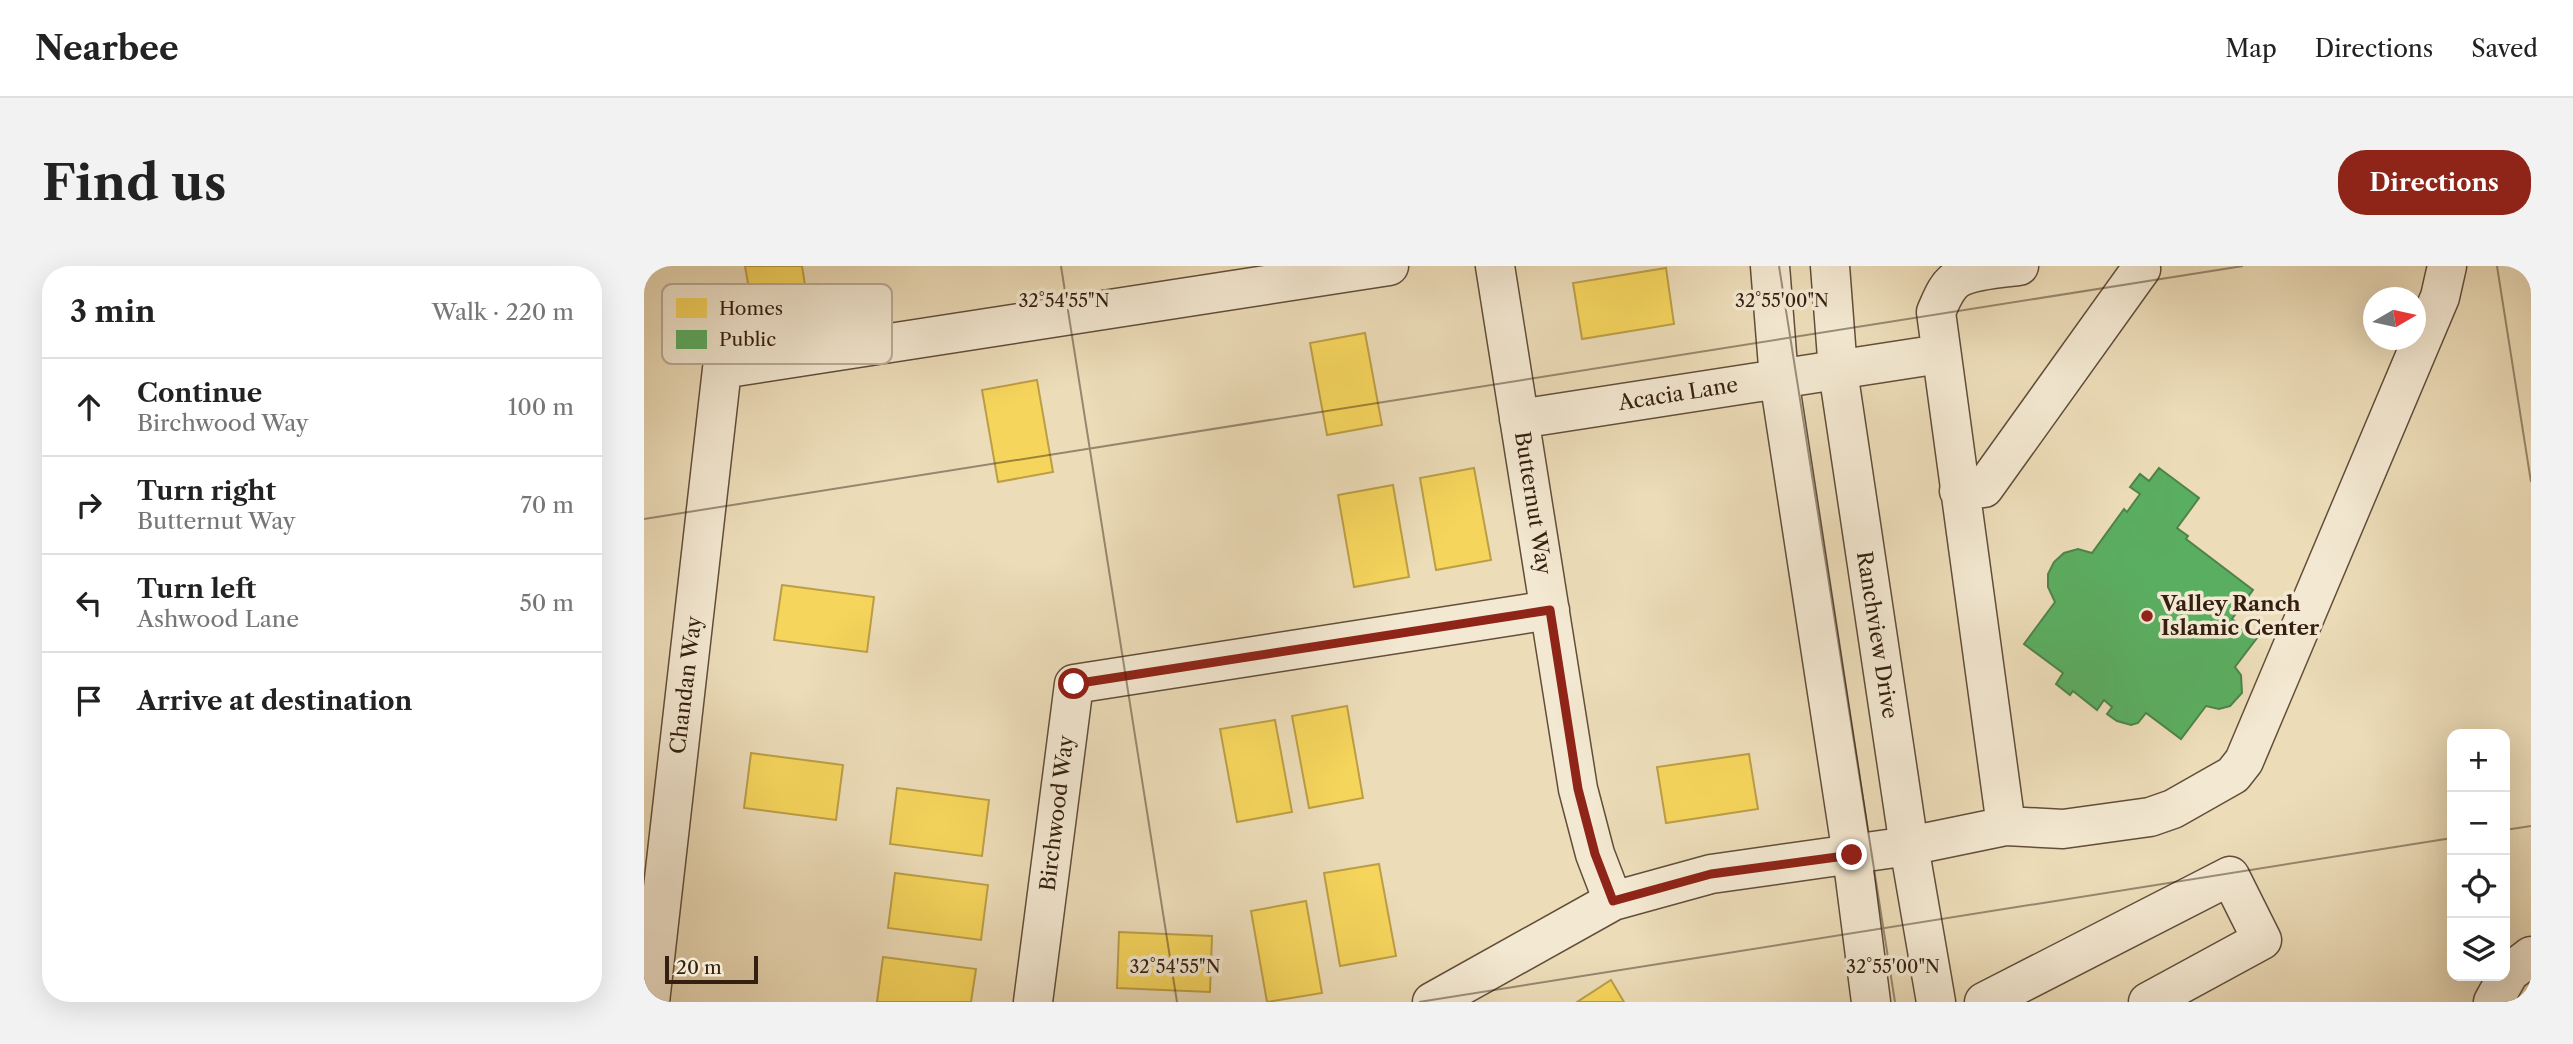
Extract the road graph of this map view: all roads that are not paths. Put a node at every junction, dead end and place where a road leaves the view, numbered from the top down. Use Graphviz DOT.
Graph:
graph roads {
  1 [pos="1389,266"];
  2 [pos="1495,266"];
  3 [pos="1770,266"];
  4 [pos="1830,266"];
  5 [pos="2019,266"];
  6 [pos="2140,266"];
  7 [pos="2447,266"];
  8 [pos="892,343"];
  9 [pos="1940,354"];
  10 [pos="755,364"];
  11 [pos="1838,371"];
  12 [pos="1779,379"];
  13 [pos="1519,419"];
  14 [pos="1959,491"];
  15 [pos="1550,610"];
  16 [pos="2006,826"];
  17 [pos="1909,846"];
  18 [pos="1852,855"];
  19 [pos="1613,901"];
  20 [pos="2531,956"];
  21 [pos="2007,997"];
  22 [pos="650,1002"];
  23 [pos="1033,1002"];
  24 [pos="1432,1002"];
  25 [pos="1871,1002"];
  26 [pos="1936,1002"];
  27 [pos="2148,1002"];
  28 [pos="2493,1002"];
  1 -- 8 [label="street, Chandan Way"];
  2 -- 13 [label="street, Butternut Way"];
  3 -- 12 [label="street"];
  4 -- 11 [label="street, Ranchview Drive"];
  5 -- 9 [label="street"];
  6 -- 14 [label="street"];
  7 -- 16 [label="street"];
  9 -- 11 [label="street, Acacia Lane"];
  9 -- 14 [label="street"];
  10 -- 22 [label="street, Chandan Way"];
  11 -- 12 [label="street, Acacia Lane"];
  11 -- 17 [label="street, Ranchview Drive"];
  12 -- 13 [label="street, Acacia Lane"];
  12 -- 18 [label="street"];
  13 -- 15 [label="street, Butternut Way"];
  14 -- 16 [label="street"];
  15 -- 19 [label="street, Butternut Way"];
  15 -- 23 [label="street, Birchwood Way"];
  16 -- 17 [label="street"];
  17 -- 18 [label="street"];
  17 -- 26 [label="street, Ranchview Drive"];
  18 -- 19 [label="street"];
  18 -- 25 [label="street"];
  19 -- 24 [label="street"];
  20 -- 28 [label="street"];
  21 -- 27 [label="street"];
}
